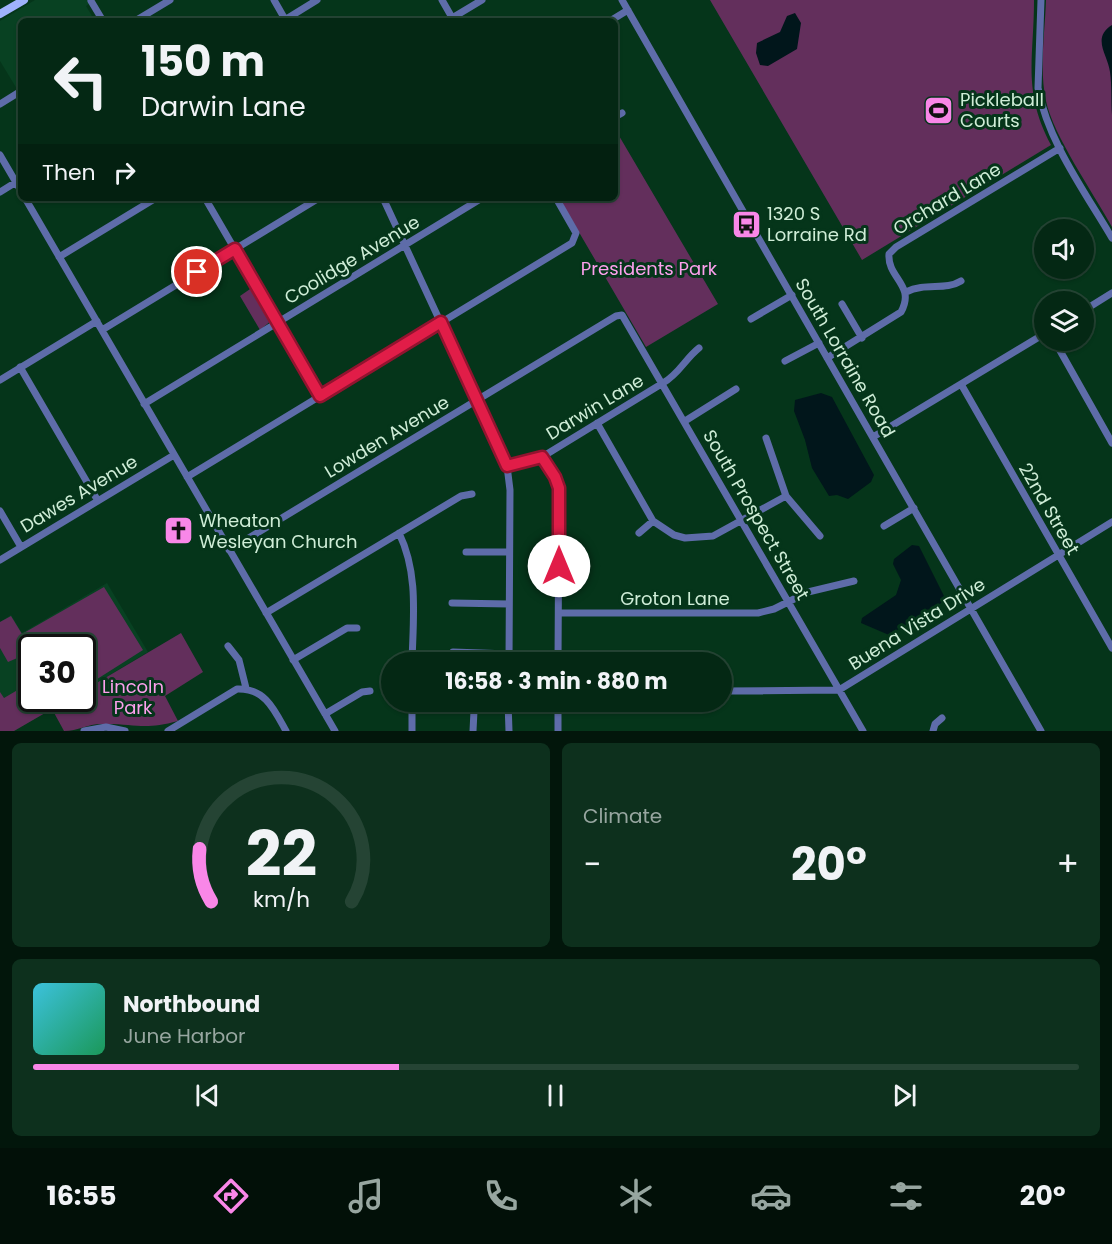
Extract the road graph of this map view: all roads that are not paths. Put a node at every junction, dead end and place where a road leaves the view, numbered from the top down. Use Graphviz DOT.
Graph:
graph roads {
  1 [pos="24,0"];
  2 [pos="170,0"];
  3 [pos="273,0"];
  4 [pos="317,0"];
  5 [pos="442,0"];
  6 [pos="482,0"];
  7 [pos="622,0"];
  8 [pos="1041,0"];
  9 [pos="91,1"];
  10 [pos="628,10"];
  11 [pos="0,14"];
  12 [pos="101,18"];
  13 [pos="140,18"];
  14 [pos="282,18"];
  15 [pos="289,18"];
  16 [pos="450,18"];
  17 [pos="454,18"];
  18 [pos="615,18"];
  19 [pos="18,93"];
  20 [pos="0,104"];
  21 [pos="1060,148"];
  22 [pos="0,155"];
  23 [pos="18,180"];
  24 [pos="18,182"];
  25 [pos="0,192"];
  26 [pos="27,201"];
  27 [pos="151,201"];
  28 [pos="207,201"];
  29 [pos="314,201"];
  30 [pos="384,201"];
  31 [pos="478,201"];
  32 [pos="558,201"];
  33 [pos="1112,238"];
  34 [pos="405,245"];
  35 [pos="235,249"];
  36 [pos="59,257"];
  37 [pos="961,281"];
  38 [pos="906,292"];
  39 [pos="1112,293"];
  40 [pos="792,295"];
  41 [pos="842,304"];
  42 [pos="1094,304"];
  43 [pos="622,315"];
  44 [pos="751,318"];
  45 [pos="97,321"];
  46 [pos="441,322"];
  47 [pos="278,323"];
  48 [pos="102,330"];
  49 [pos="862,338"];
  50 [pos="1034,340"];
  51 [pos="819,343"];
  52 [pos="699,348"];
  53 [pos="1060,351"];
  54 [pos="827,358"];
  55 [pos="785,362"];
  56 [pos="20,367"];
  57 [pos="0,380"];
  58 [pos="663,383"];
  59 [pos="961,384"];
  60 [pos="736,389"];
  61 [pos="320,396"];
  62 [pos="478,399"];
  63 [pos="144,404"];
  64 [pos="685,421"];
  65 [pos="597,423"];
  66 [pos="873,437"];
  67 [pos="766,438"];
  68 [pos="1112,443"];
  69 [pos="174,455"];
  70 [pos="542,457"];
  71 [pos="507,466"];
  72 [pos="187,477"];
  73 [pos="472,494"];
  74 [pos="786,496"];
  75 [pos="98,501"];
  76 [pos="914,508"];
  77 [pos="0,511"];
  78 [pos="653,521"];
  79 [pos="742,521"];
  80 [pos="1112,522"];
  81 [pos="884,526"];
  82 [pos="399,533"];
  83 [pos="639,533"];
  84 [pos="820,536"];
  85 [pos="21,547"];
  86 [pos="230,550"];
  87 [pos="466,552"];
  88 [pos="509,552"];
  89 [pos="1058,555"];
  90 [pos="0,560"];
  91 [pos="854,581"];
  92 [pos="788,602"];
  93 [pos="452,603"];
  94 [pos="509,604"];
  95 [pos="971,608"];
  96 [pos="266,613"];
  97 [pos="559,613"];
  98 [pos="357,628"];
  99 [pos="228,646"];
  100 [pos="1112,648"];
  101 [pos="412,652"];
  102 [pos="509,652"];
  103 [pos="558,652"];
  104 [pos="293,660"];
  105 [pos="246,688"];
  106 [pos="839,690"];
  107 [pos="370,692"];
  108 [pos="732,692"];
  109 [pos="412,712"];
  110 [pos="474,712"];
  111 [pos="508,712"];
  112 [pos="558,712"];
  113 [pos="325,714"];
  114 [pos="942,718"];
  115 [pos="84,731"];
  116 [pos="125,731"];
  117 [pos="168,731"];
  118 [pos="286,731"];
  119 [pos="335,731"];
  120 [pos="412,731"];
  121 [pos="473,731"];
  122 [pos="509,731"];
  123 [pos="558,731"];
  124 [pos="864,731"];
  125 [pos="933,731"];
  126 [pos="1041,731"];
  1 -- 11 [label="main road"];
  2 -- 13 [label="street"];
  3 -- 14 [label="street"];
  4 -- 15 [label="street"];
  5 -- 16 [label="street"];
  6 -- 17 [label="street"];
  7 -- 10 [label="street, South Lorraine Road"];
  8 -- 21 [label="street"];
  9 -- 12 [label="street"];
  10 -- 18 [label="street"];
  10 -- 40 [label="street, South Lorraine Road"];
  19 -- 20 [label="street"];
  21 -- 33 [label="street"];
  21 -- 38 [label="street, Orchard Lane"];
  22 -- 23 [label="street"];
  24 -- 25 [label="street"];
  26 -- 36 [label="street"];
  27 -- 36 [label="street"];
  28 -- 35 [label="street"];
  29 -- 35 [label="street"];
  30 -- 34 [label="street"];
  31 -- 34 [label="street, Coolidge Avenue"];
  32 -- 46 [label="street"];
  34 -- 46 [label="street"];
  34 -- 47 [label="street, Coolidge Avenue"];
  35 -- 47 [label="street"];
  35 -- 48 [label="street"];
  36 -- 45 [label="street"];
  37 -- 38 [label="street"];
  38 -- 49 [label="street"];
  39 -- 42 [label="street"];
  40 -- 44 [label="street"];
  40 -- 51 [label="street, South Lorraine Road"];
  41 -- 49 [label="street"];
  43 -- 58 [label="street, South Prospect Street"];
  43 -- 62 [label="street, Lowden Avenue"];
  45 -- 48 [label="street"];
  45 -- 56 [label="street"];
  46 -- 61 [label="street"];
  46 -- 62 [label="street"];
  47 -- 61 [label="street"];
  47 -- 63 [label="street, Coolidge Avenue"];
  48 -- 63 [label="street"];
  49 -- 54 [label="street"];
  50 -- 59 [label="street"];
  51 -- 54 [label="street, South Lorraine Road"];
  51 -- 55 [label="street"];
  52 -- 58 [label="street, Darwin Lane"];
  53 -- 68 [label="street"];
  54 -- 66 [label="street, South Lorraine Road"];
  56 -- 57 [label="street"];
  56 -- 75 [label="street"];
  58 -- 64 [label="street, South Prospect Street"];
  58 -- 65 [label="street, Darwin Lane"];
  59 -- 66 [label="street"];
  59 -- 89 [label="street, 22nd Street"];
  60 -- 64 [label="street"];
  61 -- 72 [label="street"];
  62 -- 71 [label="street"];
  62 -- 86 [label="street, Lowden Avenue"];
  63 -- 69 [label="street"];
  64 -- 79 [label="street, South Prospect Street"];
  65 -- 70 [label="street, Darwin Lane"];
  65 -- 78 [label="street"];
  66 -- 76 [label="street, South Lorraine Road"];
  67 -- 74 [label="street"];
  69 -- 72 [label="street"];
  69 -- 75 [label="street, Dawes Avenue"];
  70 -- 71 [label="street, Darwin Lane"];
  70 -- 97 [label="street"];
  71 -- 88 [label="street"];
  72 -- 86 [label="street"];
  73 -- 82 [label="street"];
  74 -- 79 [label="street"];
  74 -- 84 [label="street"];
  75 -- 85 [label="street, Dawes Avenue"];
  76 -- 81 [label="street"];
  76 -- 95 [label="street, South Lorraine Road"];
  77 -- 85 [label="street"];
  78 -- 79 [label="street"];
  78 -- 83 [label="street"];
  79 -- 92 [label="street, South Prospect Street"];
  80 -- 89 [label="street, Buena Vista Drive"];
  82 -- 96 [label="street"];
  82 -- 101 [label="street"];
  85 -- 90 [label="street, Dawes Avenue"];
  86 -- 96 [label="street"];
  87 -- 88 [label="street"];
  88 -- 94 [label="street"];
  89 -- 95 [label="street, Buena Vista Drive"];
  89 -- 100 [label="street, 22nd Street"];
  91 -- 92 [label="street, Groton Lane"];
  92 -- 97 [label="street, Groton Lane"];
  92 -- 106 [label="street, South Prospect Street"];
  93 -- 94 [label="street"];
  94 -- 102 [label="street"];
  95 -- 106 [label="street, Buena Vista Drive"];
  95 -- 126 [label="street, South Lorraine Road"];
  96 -- 104 [label="street"];
  97 -- 103 [label="street"];
  98 -- 104 [label="street"];
  99 -- 105 [label="street"];
  104 -- 113 [label="street"];
  105 -- 117 [label="street"];
  105 -- 118 [label="street"];
  106 -- 108 [label="street, Buena Vista Drive"];
  106 -- 124 [label="street, South Prospect Street"];
  107 -- 113 [label="street"];
  109 -- 120 [label="street"];
  110 -- 121 [label="street"];
  111 -- 122 [label="street"];
  112 -- 123 [label="street"];
  113 -- 119 [label="street"];
  114 -- 125 [label="street"];
  115 -- 116 [label="street"];
}
